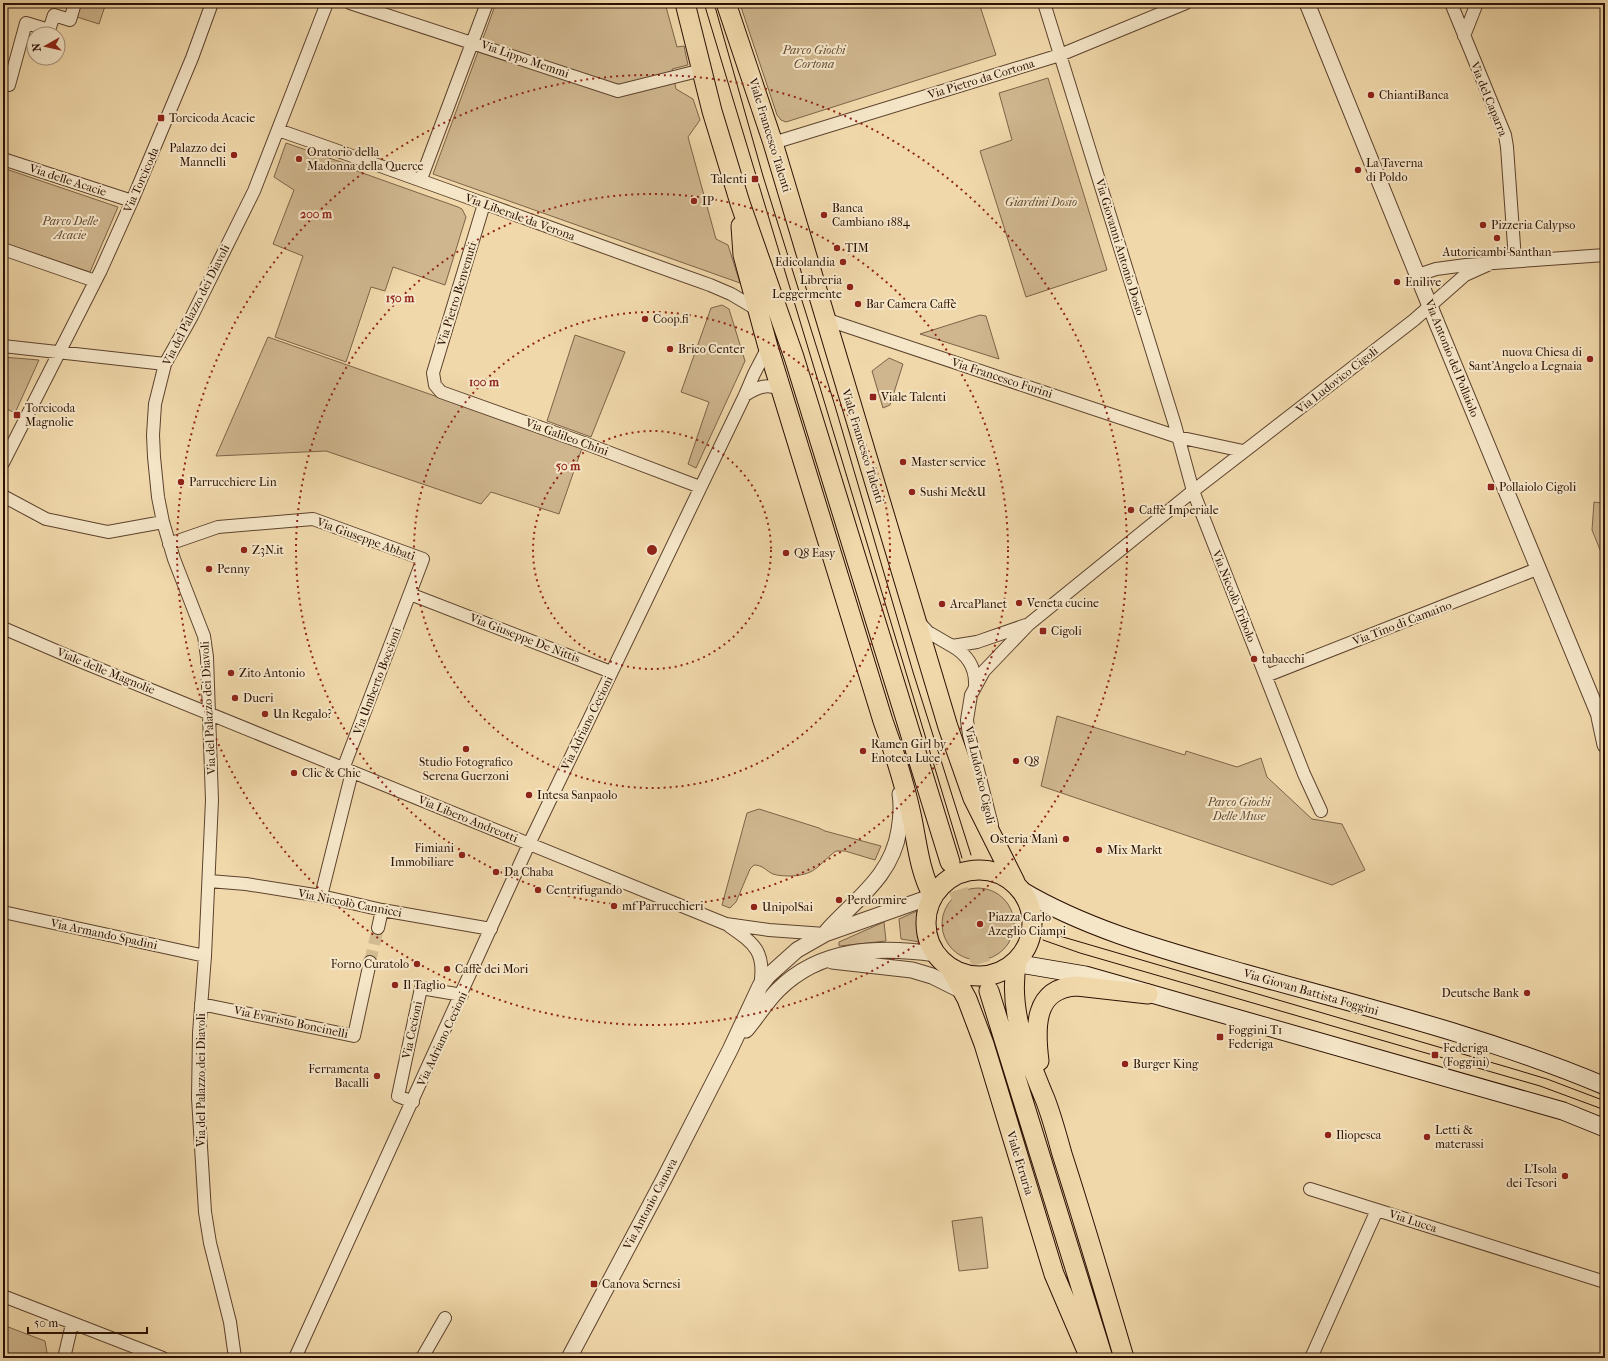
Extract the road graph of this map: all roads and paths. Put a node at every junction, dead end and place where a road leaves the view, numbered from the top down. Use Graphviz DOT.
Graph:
graph roads {
  1 [pos="76,3"];
  2 [pos="212,3"];
  3 [pos="326,3"];
  4 [pos="350,3"];
  5 [pos="487,3"];
  6 [pos="685,3"];
  7 [pos="726,3"];
  8 [pos="1044,3"];
  9 [pos="1186,3"];
  10 [pos="1307,3"];
  11 [pos="1451,3"];
  12 [pos="1477,3"];
  13 [pos="1464,36"];
  14 [pos="473,42"];
  15 [pos="1060,54"];
  16 [pos="702,70"];
  17 [pos="3,83"];
  18 [pos="278,130"];
  19 [pos="772,143"];
  20 [pos="3,159"];
  21 [pos="421,179"];
  22 [pos="132,201"];
  23 [pos="740,203"];
  24 [pos="484,204"];
  25 [pos="3,249"];
  26 [pos="1605,255"];
  27 [pos="1514,260"];
  28 [pos="1494,262"];
  29 [pos="1418,275"];
  30 [pos="95,281"];
  31 [pos="1430,306"];
  32 [pos="758,310"];
  33 [pos="825,319"];
  34 [pos="3,346"];
  35 [pos="768,347"];
  36 [pos="59,352"];
  37 [pos="164,364"];
  38 [pos="435,384"];
  39 [pos="781,390"];
  40 [pos="745,395"];
  41 [pos="1178,437"];
  42 [pos="1243,451"];
  43 [pos="3,463"];
  44 [pos="700,488"];
  45 [pos="1193,491"];
  46 [pos="3,496"];
  47 [pos="163,522"];
  48 [pos="169,544"];
  49 [pos="423,559"];
  50 [pos="1537,569"];
  51 [pos="410,594"];
  52 [pos="914,616"];
  53 [pos="1029,624"];
  54 [pos="3,628"];
  55 [pos="952,646"];
  56 [pos="611,672"];
  57 [pos="1266,676"];
  58 [pos="975,686"];
  59 [pos="1598,713"];
  60 [pos="210,714"];
  61 [pos="882,720"];
  62 [pos="1605,726"];
  63 [pos="1605,745"];
  64 [pos="347,771"];
  65 [pos="1321,812"];
  66 [pos="995,841"];
  67 [pos="529,844"];
  68 [pos="950,862"];
  69 [pos="209,881"];
  70 [pos="1018,886"];
  71 [pos="321,896"];
  72 [pos="933,896"];
  73 [pos="382,910"];
  74 [pos="3,912"];
  75 [pos="726,924"];
  76 [pos="378,928"];
  77 [pos="491,929"];
  78 [pos="825,934"];
  79 [pos="936,954"];
  80 [pos="205,956"];
  81 [pos="825,961"];
  82 [pos="1017,961"];
  83 [pos="370,962"];
  84 [pos="950,968"];
  85 [pos="760,986"];
  86 [pos="989,991"];
  87 [pos="964,992"];
  88 [pos="1148,994"];
  89 [pos="462,995"];
  90 [pos="201,1004"];
  91 [pos="730,1050"];
  92 [pos="1605,1086"];
  93 [pos="1045,1100"];
  94 [pos="413,1102"];
  95 [pos="1605,1128"];
  96 [pos="1310,1189"];
  97 [pos="1376,1210"];
  98 [pos="1605,1282"];
  99 [pos="3,1296"];
  100 [pos="445,1318"];
  101 [pos="72,1324"];
  102 [pos="64,1358"];
  103 [pos="163,1358"];
  104 [pos="235,1358"];
  105 [pos="295,1358"];
  106 [pos="422,1358"];
  107 [pos="569,1358"];
  108 [pos="1090,1358"];
  109 [pos="1103,1358"];
  110 [pos="1124,1358"];
  111 [pos="1310,1358"];
  1 -- 17 [label="street"];
  2 -- 22 [label="street, Via Torcicoda"];
  3 -- 18 [label="street, Via del Palazzo dei Diavoli"];
  4 -- 14 [label="street, Via Lippo Memmi"];
  5 -- 14 [label="street"];
  6 -- 16 [label="main road"];
  7 -- 19 [label="main road, Viale Francesco Talenti"];
  8 -- 15 [label="street, Via Giovanni Antonio Dosio"];
  9 -- 15 [label="street, Via Pietro da Cortona"];
  10 -- 29 [label="street, Via Antonio del Pollaiolo"];
  11 -- 13 [label="street, Via del Caparra"];
  12 -- 13 [label="street"];
  13 -- 27 [label="street, Via del Caparra"];
  14 -- 16 [label="street, Via Lippo Memmi"];
  14 -- 21 [label="street"];
  15 -- 19 [label="street, Via Pietro da Cortona"];
  15 -- 41 [label="street, Via Giovanni Antonio Dosio"];
  16 -- 23 [label="main road"];
  18 -- 21 [label="street, Via Liberale da Verona"];
  18 -- 37 [label="street, Via del Palazzo dei Diavoli"];
  19 -- 33 [label="main road, Viale Francesco Talenti"];
  20 -- 22 [label="street, Via delle Acacie"];
  21 -- 24 [label="street, Via Liberale da Verona"];
  22 -- 30 [label="street, Via Torcicoda"];
  23 -- 32 [label="main road"];
  23 -- 68 [label="main road"];
  24 -- 32 [label="street, Via Liberale da Verona"];
  24 -- 38 [label="street, Via Pietro Benvenuti"];
  25 -- 30 [label="street"];
  26 -- 27 [label="street"];
  27 -- 28 [label="street"];
  28 -- 29 [label="street"];
  28 -- 31 [label="street, Via Ludovico Cigoli"];
  29 -- 31 [label="street, Via Antonio del Pollaiolo"];
  30 -- 36 [label="street, Via Torcicoda"];
  31 -- 42 [label="street, Via Ludovico Cigoli"];
  31 -- 50 [label="street, Via Antonio del Pollaiolo"];
  32 -- 35 [label="main road"];
  33 -- 41 [label="street, Via Francesco Furini"];
  33 -- 52 [label="main road, Viale Francesco Talenti"];
  34 -- 36 [label="street"];
  35 -- 39 [label="main road"];
  35 -- 40 [label="street"];
  36 -- 37 [label="street"];
  36 -- 43 [label="street, Via Torcicoda"];
  37 -- 47 [label="street, Via del Palazzo dei Diavoli"];
  38 -- 44 [label="street, Via Galileo Chini"];
  39 -- 40 [label="street"];
  39 -- 61 [label="main road"];
  40 -- 44 [label="street, Via Adriano Cecioni"];
  41 -- 42 [label="street"];
  41 -- 45 [label="street, Via Giovanni Antonio Dosio"];
  42 -- 45 [label="street, Via Ludovico Cigoli"];
  44 -- 56 [label="street, Via Adriano Cecioni"];
  45 -- 53 [label="street, Via Ludovico Cigoli"];
  45 -- 57 [label="street, Via Niccolò Tribolo"];
  46 -- 47 [label="street"];
  47 -- 48 [label="street, Via del Palazzo dei Diavoli"];
  48 -- 49 [label="street, Via Giuseppe Abbati"];
  48 -- 60 [label="street, Via del Palazzo dei Diavoli"];
  49 -- 51 [label="street, Via Umberto Boccioni"];
  50 -- 57 [label="street, Via Tino di Camaino"];
  50 -- 59 [label="street, Via Antonio del Pollaiolo"];
  51 -- 56 [label="street, Via Giuseppe De Nittis"];
  51 -- 64 [label="street, Via Umberto Boccioni"];
  52 -- 55 [label="street, Via Ludovico Cigoli"];
  52 -- 66 [label="main road, Viale Francesco Talenti"];
  53 -- 55 [label="street, Via Ludovico Cigoli"];
  53 -- 58 [label="street, Via Ludovico Cigoli"];
  54 -- 60 [label="street, Viale delle Magnolie"];
  55 -- 58 [label="street, Via Ludovico Cigoli"];
  56 -- 67 [label="street, Via Adriano Cecioni"];
  57 -- 65 [label="street, Via Niccolò Tribolo"];
  58 -- 66 [label="street, Via Ludovico Cigoli"];
  59 -- 62 [label="street, Via Antonio del Pollaiolo"];
  59 -- 63 [label="street, Via Antonio del Pollaiolo"];
  60 -- 64 [label="street, Via Libero Andreotti"];
  60 -- 69 [label="street, Via del Palazzo dei Diavoli"];
  61 -- 72 [label="main road"];
  61 -- 78 [label="street"];
  64 -- 67 [label="street, Via Libero Andreotti"];
  64 -- 71 [label="street, Via Umberto Boccioni"];
  66 -- 70 [label="main road, Viale Francesco Talenti"];
  67 -- 75 [label="street, Via Libero Andreotti"];
  67 -- 77 [label="street, Via Adriano Cecioni"];
  69 -- 71 [label="street, Via Niccolò Cannicci"];
  69 -- 80 [label="street, Via del Palazzo dei Diavoli"];
  70 -- 72 [label="main road"];
  70 -- 82 [label="main road"];
  70 -- 92 [label="main road, Via Giovan Battista Foggini"];
  71 -- 73 [label="street, Via Niccolò Cannicci"];
  72 -- 78 [label="street"];
  72 -- 79 [label="main road"];
  73 -- 76 [label="street"];
  73 -- 77 [label="street, Via Niccolò Cannicci"];
  74 -- 80 [label="street, Via Armando Spadini"];
  75 -- 78 [label="street, Via Libero Andreotti"];
  75 -- 85 [label="street, Via Libero Andreotti"];
  77 -- 89 [label="street, Via Adriano Cecioni"];
  78 -- 85 [label="street, Via Antonio Canova"];
  79 -- 81 [label="street"];
  79 -- 84 [label="main road"];
  80 -- 90 [label="street, Via del Palazzo dei Diavoli"];
  81 -- 87 [label="street"];
  81 -- 91 [label="street, Via Antonio Canova"];
  82 -- 84 [label="main road"];
  82 -- 88 [label="main road"];
  82 -- 93 [label="main road"];
  83 -- 90 [label="street, Via Evaristo Boncinelli"];
  84 -- 87 [label="main road, Viale Etruria"];
  85 -- 91 [label="street, Via Antonio Canova"];
  86 -- 109 [label="main road, Viale Etruria"];
  87 -- 108 [label="main road, Viale Etruria"];
  88 -- 93 [label="main road"];
  88 -- 95 [label="main road"];
  89 -- 94 [label="street, Via Adriano Cecioni"];
  89 -- 94 [label="street, Via Cecioni"];
  90 -- 104 [label="street, Via del Palazzo dei Diavoli"];
  91 -- 107 [label="street, Via Antonio Canova"];
  93 -- 110 [label="main road"];
  94 -- 105 [label="street, Via Adriano Cecioni"];
  96 -- 97 [label="street"];
  97 -- 98 [label="street, Via Lucca"];
  97 -- 111 [label="street, Via Lucca"];
  99 -- 101 [label="street"];
  100 -- 106 [label="street"];
  101 -- 102 [label="street"];
  101 -- 103 [label="street"];
}
